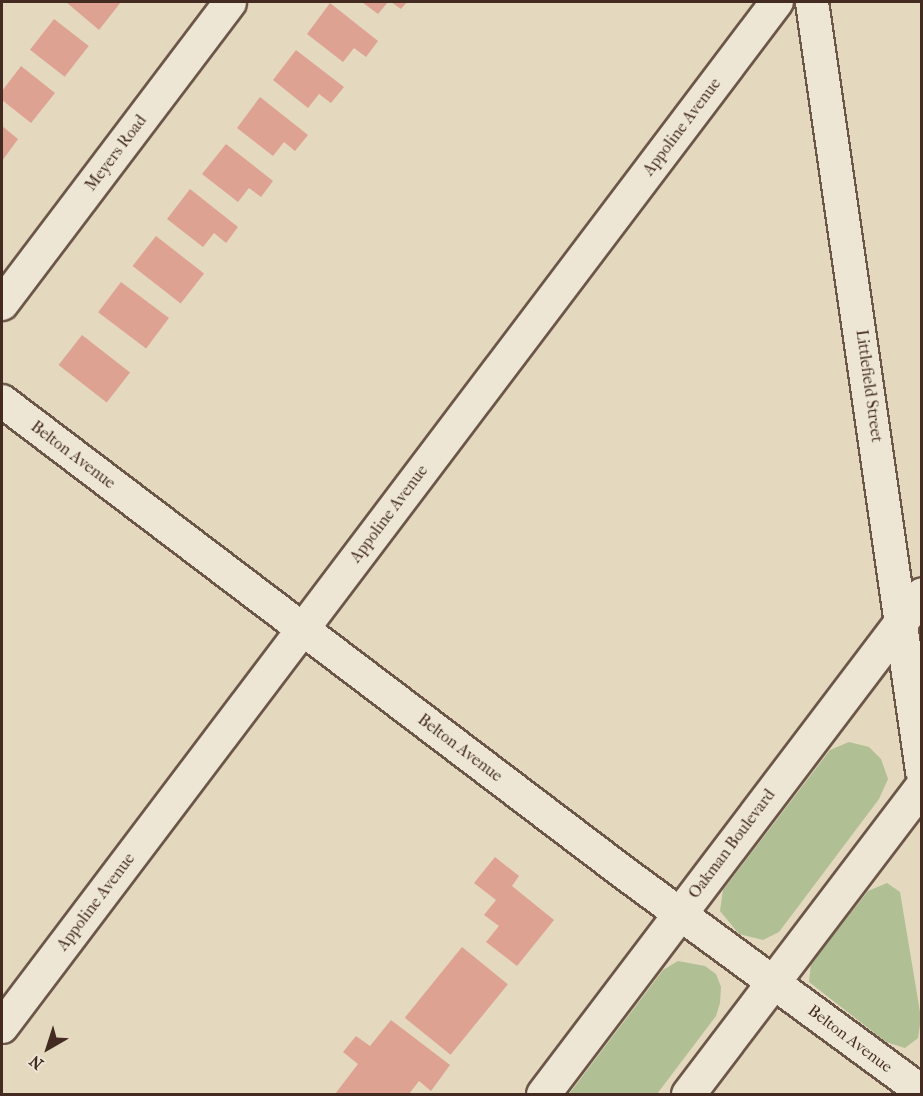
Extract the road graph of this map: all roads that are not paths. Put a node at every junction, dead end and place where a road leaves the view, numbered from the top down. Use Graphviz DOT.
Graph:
graph roads {
  1 [pos="230,2"];
  2 [pos="777,2"];
  3 [pos="812,2"];
  4 [pos="2,304"];
  5 [pos="2,401"];
  6 [pos="921,594"];
  7 [pos="901,620"];
  8 [pos="302,628"];
  9 [pos="921,771"];
  10 [pos="921,786"];
  11 [pos="679,914"];
  12 [pos="773,982"];
  13 [pos="2,1028"];
  14 [pos="921,1092"];
  15 [pos="543,1095"];
  16 [pos="688,1095"];
  1 -- 4 [label="street, Meyers Road"];
  2 -- 8 [label="street, Appoline Avenue"];
  3 -- 7 [label="street, Littlefield Street"];
  5 -- 8 [label="street, Belton Avenue"];
  6 -- 7 [label="street, Oakman Boulevard"];
  7 -- 9 [label="street, Littlefield Street"];
  7 -- 11 [label="street, Oakman Boulevard"];
  8 -- 11 [label="street, Belton Avenue"];
  8 -- 13 [label="street, Appoline Avenue"];
  10 -- 12 [label="street"];
  11 -- 12 [label="street, Belton Avenue"];
  11 -- 15 [label="street, Oakman Boulevard"];
  12 -- 14 [label="street, Belton Avenue"];
  12 -- 16 [label="street"];
}
